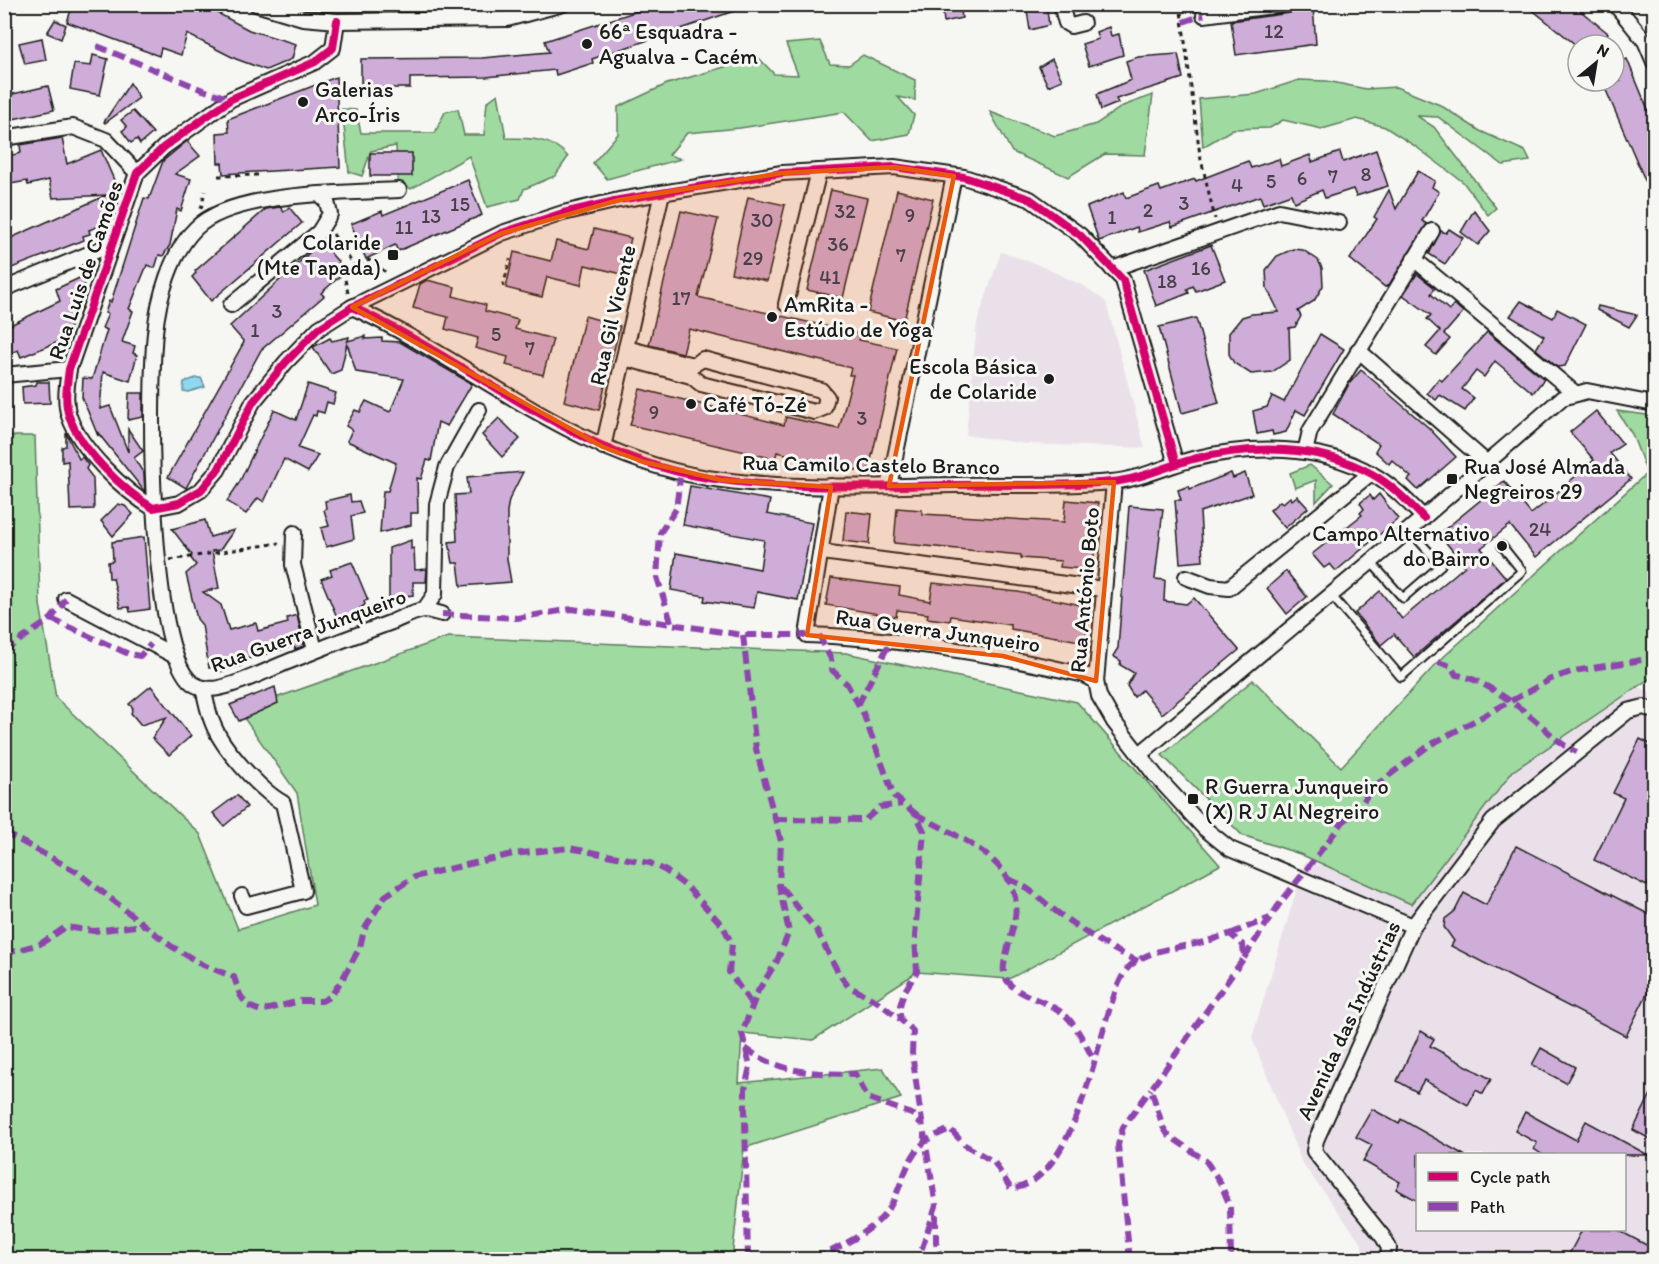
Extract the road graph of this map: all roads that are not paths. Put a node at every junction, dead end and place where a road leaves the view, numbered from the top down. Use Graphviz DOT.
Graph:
graph roads {
  1 [pos="256,4"];
  2 [pos="563,4"];
  3 [pos="1061,4"];
  4 [pos="1289,4"];
  5 [pos="1616,4"];
  6 [pos="1204,15"];
  7 [pos="338,21"];
  8 [pos="1083,23"];
  9 [pos="1654,62"];
  10 [pos="4,138"];
  11 [pos="819,171"];
  12 [pos="136,173"];
  13 [pos="954,176"];
  14 [pos="399,190"];
  15 [pos="662,193"];
  16 [pos="320,195"];
  17 [pos="1339,223"];
  18 [pos="1432,231"];
  19 [pos="110,245"];
  20 [pos="1414,259"];
  21 [pos="1112,268"];
  22 [pos="4,290"];
  23 [pos="786,304"];
  24 [pos="231,305"];
  25 [pos="352,307"];
  26 [pos="1358,350"];
  27 [pos="625,353"];
  28 [pos="69,369"];
  29 [pos="4,375"];
  30 [pos="1576,394"];
  31 [pos="1654,404"];
  32 [pos="479,410"];
  33 [pos="603,447"];
  34 [pos="1305,453"];
  35 [pos="1487,463"];
  36 [pos="1176,464"];
  37 [pos="1371,473"];
  38 [pos="1114,482"];
  39 [pos="831,486"];
  40 [pos="889,486"];
  41 [pos="153,508"];
  42 [pos="1424,518"];
  43 [pos="1409,530"];
  44 [pos="294,533"];
  45 [pos="1502,546"];
  46 [pos="822,552"];
  47 [pos="1371,562"];
  48 [pos="1186,578"];
  49 [pos="1103,588"];
  50 [pos="1331,595"];
  51 [pos="66,599"];
  52 [pos="424,610"];
  53 [pos="442,614"];
  54 [pos="315,650"];
  55 [pos="175,657"];
  56 [pos="1096,681"];
  57 [pos="203,688"];
  58 [pos="1654,711"];
  59 [pos="1140,754"];
  60 [pos="242,896"];
  61 [pos="1413,926"];
  62 [pos="1388,1260"];
  1 -- 7 [label="street"];
  2 -- 7 [label="street"];
  3 -- 8 [label="street"];
  4 -- 6 [label="street"];
  5 -- 9 [label="street"];
  7 -- 12 [label="street, Rua Luis de Camões"];
  10 -- 12 [label="street"];
  11 -- 13 [label="street"];
  11 -- 15 [label="street"];
  11 -- 23 [label="street"];
  12 -- 19 [label="street, Rua Luis de Camões"];
  13 -- 21 [label="street"];
  13 -- 40 [label="street"];
  14 -- 16 [label="street, Rua Guerra Junqueiro"];
  15 -- 25 [label="street"];
  15 -- 27 [label="street, Rua Gil Vicente"];
  16 -- 24 [label="street"];
  16 -- 41 [label="street, Rua Guerra Junqueiro"];
  17 -- 21 [label="street"];
  18 -- 20 [label="street"];
  19 -- 22 [label="street"];
  19 -- 28 [label="street, Rua Luis de Camões"];
  20 -- 26 [label="street"];
  20 -- 30 [label="street"];
  21 -- 36 [label="street"];
  25 -- 33 [label="street, Rua Camilo Castelo Branco"];
  25 -- 41 [label="street"];
  26 -- 34 [label="street"];
  26 -- 35 [label="street"];
  27 -- 27 [label="street"];
  27 -- 33 [label="street, Rua Gil Vicente"];
  28 -- 29 [label="street"];
  28 -- 41 [label="street, Rua Luis de Camões"];
  30 -- 31 [label="street"];
  30 -- 35 [label="street"];
  32 -- 52 [label="street"];
  33 -- 39 [label="street, Rua Camilo Castelo Branco"];
  34 -- 36 [label="street, Rua Camilo Castelo Branco"];
  34 -- 37 [label="street, Rua Camilo Castelo Branco"];
  35 -- 42 [label="street"];
  36 -- 38 [label="street, Rua Camilo Castelo Branco"];
  37 -- 42 [label="street, Rua Camilo Castelo Branco"];
  37 -- 48 [label="street"];
  38 -- 40 [label="street, Rua Camilo Castelo Branco"];
  38 -- 49 [label="street, Rua António Boto"];
  39 -- 40 [label="street, Rua Camilo Castelo Branco"];
  39 -- 46 [label="street"];
  41 -- 55 [label="street, Rua Guerra Junqueiro"];
  42 -- 43 [label="street"];
  43 -- 47 [label="street"];
  43 -- 47 [label="lane"];
  44 -- 54 [label="street"];
  45 -- 50 [label="lane"];
  46 -- 49 [label="street"];
  46 -- 56 [label="street, Rua Guerra Junqueiro"];
  47 -- 50 [label="street"];
  49 -- 56 [label="street, Rua António Boto"];
  50 -- 59 [label="street"];
  51 -- 55 [label="street"];
  52 -- 53 [label="street, Rua Guerra Junqueiro"];
  52 -- 54 [label="street, Rua Guerra Junqueiro"];
  54 -- 57 [label="street, Rua Guerra Junqueiro"];
  55 -- 57 [label="street, Rua Guerra Junqueiro"];
  56 -- 59 [label="street, Rua António Boto"];
  57 -- 60 [label="street"];
  58 -- 61 [label="street, Avenida das Indústrias"];
  59 -- 61 [label="street, Rua António Boto"];
  61 -- 62 [label="street, Avenida das Indústrias"];
}
